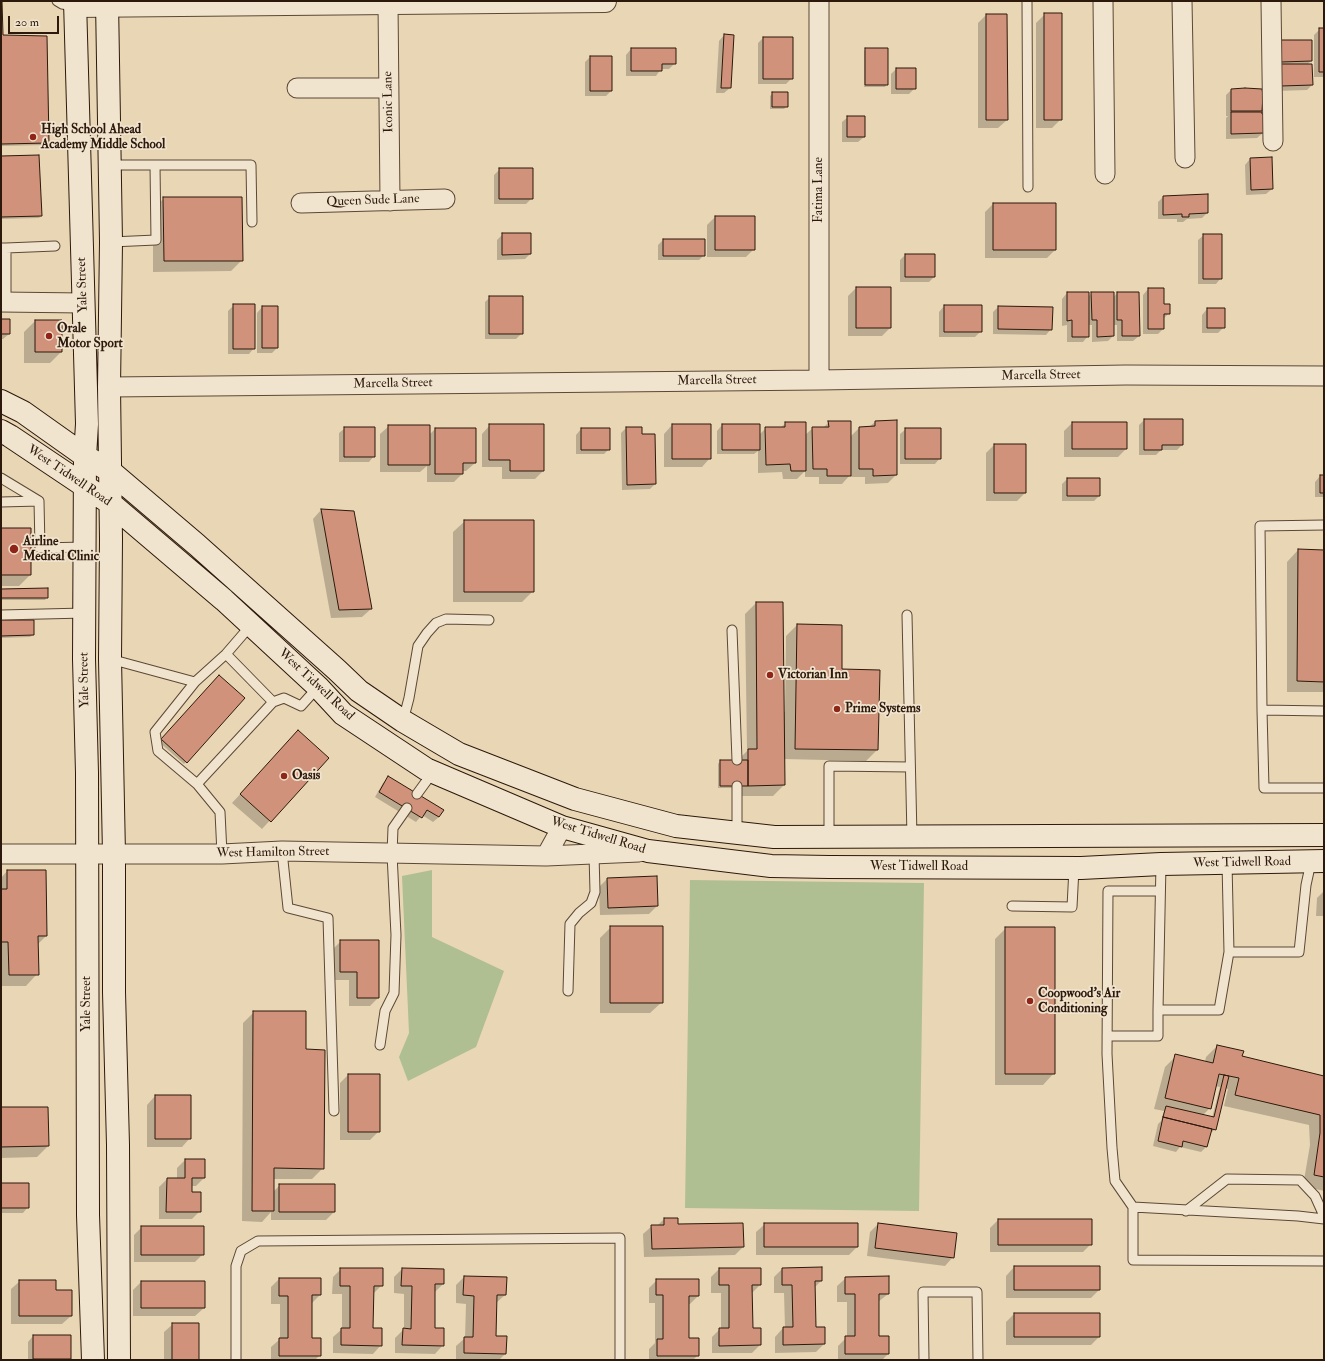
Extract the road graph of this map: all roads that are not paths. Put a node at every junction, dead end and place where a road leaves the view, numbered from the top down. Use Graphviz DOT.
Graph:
graph roads {
  1 [pos="605,1"];
  2 [pos="819,1"];
  3 [pos="1027,1"];
  4 [pos="1103,1"];
  5 [pos="1182,1"];
  6 [pos="1271,1"];
  7 [pos="69,3"];
  8 [pos="388,3"];
  9 [pos="107,4"];
  10 [pos="297,88"];
  11 [pos="389,88"];
  12 [pos="1273,141"];
  13 [pos="1185,158"];
  14 [pos="109,165"];
  15 [pos="155,165"];
  16 [pos="1105,174"];
  17 [pos="1028,187"];
  18 [pos="445,200"];
  19 [pos="390,201"];
  20 [pos="301,203"];
  21 [pos="252,222"];
  22 [pos="111,242"];
  23 [pos="55,246"];
  24 [pos="4,248"];
  25 [pos="4,302"];
  26 [pos="83,303"];
  27 [pos="1324,376"];
  28 [pos="819,380"];
  29 [pos="109,387"];
  30 [pos="1,401"];
  31 [pos="1,431"];
  32 [pos="85,456"];
  33 [pos="110,471"];
  34 [pos="1,478"];
  35 [pos="85,486"];
  36 [pos="39,501"];
  37 [pos="1,502"];
  38 [pos="110,503"];
  39 [pos="1324,525"];
  40 [pos="85,547"];
  41 [pos="85,614"];
  42 [pos="1,615"];
  43 [pos="907,615"];
  44 [pos="490,620"];
  45 [pos="251,625"];
  46 [pos="732,630"];
  47 [pos="226,654"];
  48 [pos="84,659"];
  49 [pos="110,659"];
  50 [pos="337,670"];
  51 [pos="195,682"];
  52 [pos="318,687"];
  53 [pos="273,702"];
  54 [pos="1262,710"];
  55 [pos="1324,711"];
  56 [pos="403,721"];
  57 [pos="737,760"];
  58 [pos="910,766"];
  59 [pos="433,772"];
  60 [pos="197,784"];
  61 [pos="737,786"];
  62 [pos="1324,788"];
  63 [pos="417,794"];
  64 [pos="575,799"];
  65 [pos="407,808"];
  66 [pos="562,827"];
  67 [pos="737,832"];
  68 [pos="1324,835"];
  69 [pos="829,836"];
  70 [pos="912,837"];
  71 [pos="1081,837"];
  72 [pos="282,851"];
  73 [pos="648,851"];
  74 [pos="1,854"];
  75 [pos="87,854"];
  76 [pos="114,854"];
  77 [pos="222,854"];
  78 [pos="392,854"];
  79 [pos="594,854"];
  80 [pos="546,856"];
  81 [pos="1318,861"];
  82 [pos="1227,863"];
  83 [pos="1161,864"];
  84 [pos="829,867"];
  85 [pos="1077,868"];
  86 [pos="1160,891"];
  87 [pos="1012,906"];
  88 [pos="1229,952"];
  89 [pos="568,991"];
  90 [pos="1158,1010"];
  91 [pos="1107,1036"];
  92 [pos="380,1045"];
  93 [pos="334,1111"];
  94 [pos="87,1145"];
  95 [pos="118,1145"];
  96 [pos="1133,1207"];
  97 [pos="1186,1211"];
  98 [pos="1324,1216"];
  99 [pos="1324,1219"];
  100 [pos="1324,1261"];
  101 [pos="92,1360"];
  102 [pos="119,1360"];
  103 [pos="236,1360"];
  104 [pos="620,1360"];
  105 [pos="924,1360"];
  106 [pos="978,1360"];
  1 -- 8 [label="main road"];
  2 -- 28 [label="street, Fatima Lane"];
  3 -- 17 [label="lane"];
  4 -- 16 [label="street"];
  5 -- 13 [label="street"];
  6 -- 12 [label="street"];
  7 -- 9 [label="main road"];
  7 -- 26 [label="main road, Yale Street"];
  8 -- 9 [label="main road"];
  8 -- 11 [label="street, Iconic Lane"];
  9 -- 14 [label="main road, Yale Street"];
  10 -- 11 [label="street"];
  11 -- 19 [label="street, Iconic Lane"];
  14 -- 15 [label="lane"];
  14 -- 22 [label="main road, Yale Street"];
  15 -- 21 [label="lane"];
  15 -- 22 [label="lane"];
  18 -- 19 [label="street, Queen Sude Lane"];
  19 -- 20 [label="street, Queen Sude Lane"];
  22 -- 29 [label="main road, Yale Street"];
  23 -- 24 [label="lane"];
  24 -- 25 [label="lane"];
  25 -- 26 [label="street"];
  26 -- 32 [label="main road, Yale Street"];
  27 -- 28 [label="street, Marcella Street"];
  28 -- 29 [label="street, Marcella Street"];
  29 -- 33 [label="main road, Yale Street"];
  30 -- 32 [label="main road, West Tidwell Road"];
  31 -- 35 [label="main road, West Tidwell Road"];
  32 -- 33 [label="main road, West Tidwell Road"];
  32 -- 35 [label="main road, Yale Street"];
  33 -- 38 [label="main road, Yale Street"];
  33 -- 50 [label="main road, West Tidwell Road"];
  34 -- 36 [label="lane"];
  35 -- 38 [label="main road, West Tidwell Road"];
  35 -- 40 [label="main road, Yale Street"];
  36 -- 37 [label="lane"];
  36 -- 40 [label="lane"];
  38 -- 45 [label="main road, West Tidwell Road"];
  38 -- 49 [label="main road, Yale Street"];
  39 -- 54 [label="lane"];
  40 -- 41 [label="main road, Yale Street"];
  41 -- 42 [label="lane"];
  41 -- 48 [label="main road, Yale Street"];
  43 -- 58 [label="lane"];
  44 -- 56 [label="lane"];
  45 -- 47 [label="lane"];
  45 -- 52 [label="main road, West Tidwell Road"];
  46 -- 57 [label="lane"];
  47 -- 51 [label="lane"];
  47 -- 53 [label="lane"];
  48 -- 49 [label="main road"];
  48 -- 75 [label="main road, Yale Street"];
  49 -- 51 [label="lane"];
  49 -- 76 [label="main road, Yale Street"];
  50 -- 52 [label="main road"];
  50 -- 56 [label="main road, West Tidwell Road"];
  51 -- 60 [label="lane"];
  52 -- 53 [label="lane"];
  52 -- 59 [label="main road, West Tidwell Road"];
  53 -- 60 [label="lane"];
  54 -- 55 [label="lane"];
  54 -- 62 [label="lane"];
  56 -- 64 [label="main road, West Tidwell Road"];
  58 -- 69 [label="lane"];
  58 -- 70 [label="lane"];
  59 -- 63 [label="lane"];
  59 -- 66 [label="main road, West Tidwell Road"];
  60 -- 77 [label="lane"];
  61 -- 67 [label="lane"];
  64 -- 66 [label="main road"];
  64 -- 67 [label="main road, West Tidwell Road"];
  65 -- 78 [label="lane"];
  66 -- 73 [label="main road, West Tidwell Road"];
  66 -- 80 [label="street"];
  67 -- 69 [label="main road, West Tidwell Road"];
  68 -- 71 [label="main road, West Tidwell Road"];
  69 -- 70 [label="main road, West Tidwell Road"];
  69 -- 84 [label="main road"];
  70 -- 71 [label="main road, West Tidwell Road"];
  71 -- 85 [label="main road"];
  72 -- 77 [label="street, West Hamilton Street"];
  72 -- 78 [label="street, West Hamilton Street"];
  72 -- 93 [label="lane"];
  73 -- 79 [label="street, West Hamilton Street"];
  73 -- 84 [label="main road, West Tidwell Road"];
  74 -- 75 [label="street, West Hamilton Street"];
  75 -- 76 [label="street, West Hamilton Street"];
  75 -- 94 [label="main road, Yale Street"];
  76 -- 77 [label="street, West Hamilton Street"];
  76 -- 95 [label="main road, Yale Street"];
  78 -- 80 [label="street, West Hamilton Street"];
  78 -- 92 [label="lane"];
  79 -- 80 [label="street, West Hamilton Street"];
  79 -- 89 [label="lane"];
  81 -- 82 [label="main road, West Tidwell Road"];
  81 -- 88 [label="lane"];
  82 -- 83 [label="main road, West Tidwell Road"];
  82 -- 88 [label="lane"];
  83 -- 85 [label="main road, West Tidwell Road"];
  83 -- 86 [label="lane"];
  84 -- 85 [label="main road, West Tidwell Road"];
  85 -- 87 [label="lane"];
  86 -- 90 [label="lane"];
  86 -- 91 [label="lane"];
  88 -- 90 [label="lane"];
  90 -- 91 [label="lane"];
  91 -- 96 [label="lane"];
  94 -- 95 [label="main road"];
  94 -- 101 [label="main road, Yale Street"];
  95 -- 102 [label="main road, Yale Street"];
  96 -- 97 [label="lane"];
  96 -- 100 [label="lane"];
  97 -- 98 [label="lane"];
  97 -- 99 [label="lane"];
  103 -- 104 [label="lane"];
  105 -- 106 [label="lane"];
}
